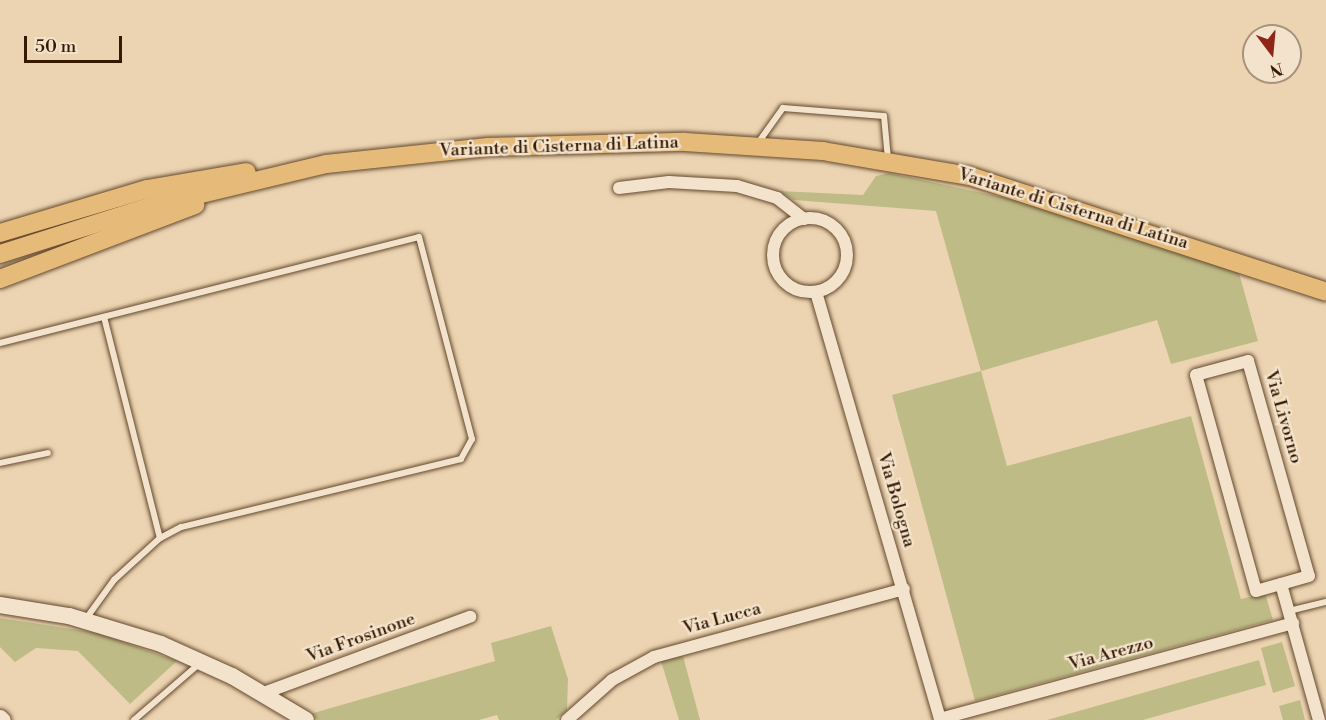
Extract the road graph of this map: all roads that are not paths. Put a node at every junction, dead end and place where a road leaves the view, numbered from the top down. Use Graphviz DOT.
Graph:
graph roads {
  1 [pos="756,145"];
  2 [pos="888,160"];
  3 [pos="326,164"];
  4 [pos="619,188"];
  5 [pos="804,219"];
  6 [pos="0,233"];
  7 [pos="0,254"];
  8 [pos="0,279"];
  9 [pos="816,292"];
  10 [pos="1326,292"];
  11 [pos="104,317"];
  12 [pos="0,343"];
  13 [pos="48,453"];
  14 [pos="0,463"];
  15 [pos="160,538"];
  16 [pos="1281,584"];
  17 [pos="904,589"];
  18 [pos="1326,602"];
  19 [pos="0,605"];
  20 [pos="470,616"];
  21 [pos="1291,617"];
  22 [pos="86,620"];
  23 [pos="203,661"];
  24 [pos="264,693"];
  25 [pos="135,720"];
  26 [pos="306,720"];
  27 [pos="567,720"];
  28 [pos="940,720"];
  29 [pos="1319,720"];
  1 -- 2 [label="main road, Variante di Cisterna di Latina"];
  1 -- 2 [label="lane"];
  1 -- 3 [label="main road, Variante di Cisterna di Latina"];
  2 -- 10 [label="main road, Variante di Cisterna di Latina"];
  3 -- 6 [label="main road"];
  3 -- 7 [label="main road, Variante di Cisterna di Latina"];
  3 -- 8 [label="main road"];
  4 -- 5 [label="street"];
  5 -- 9 [label="street"];
  5 -- 9 [label="street"];
  9 -- 17 [label="street, Via Bologna"];
  11 -- 12 [label="lane"];
  11 -- 15 [label="lane"];
  11 -- 15 [label="lane"];
  13 -- 14 [label="lane"];
  15 -- 22 [label="lane"];
  16 -- 16 [label="street, Via Livorno"];
  16 -- 21 [label="street"];
  17 -- 27 [label="street, Via Lucca"];
  17 -- 28 [label="street, Via Bologna"];
  18 -- 21 [label="lane"];
  19 -- 22 [label="main road"];
  20 -- 24 [label="street, Via Frosinone"];
  21 -- 28 [label="street, Via Arezzo"];
  21 -- 29 [label="street"];
  22 -- 23 [label="main road"];
  23 -- 24 [label="main road"];
  23 -- 25 [label="lane"];
  24 -- 26 [label="main road"];
}
